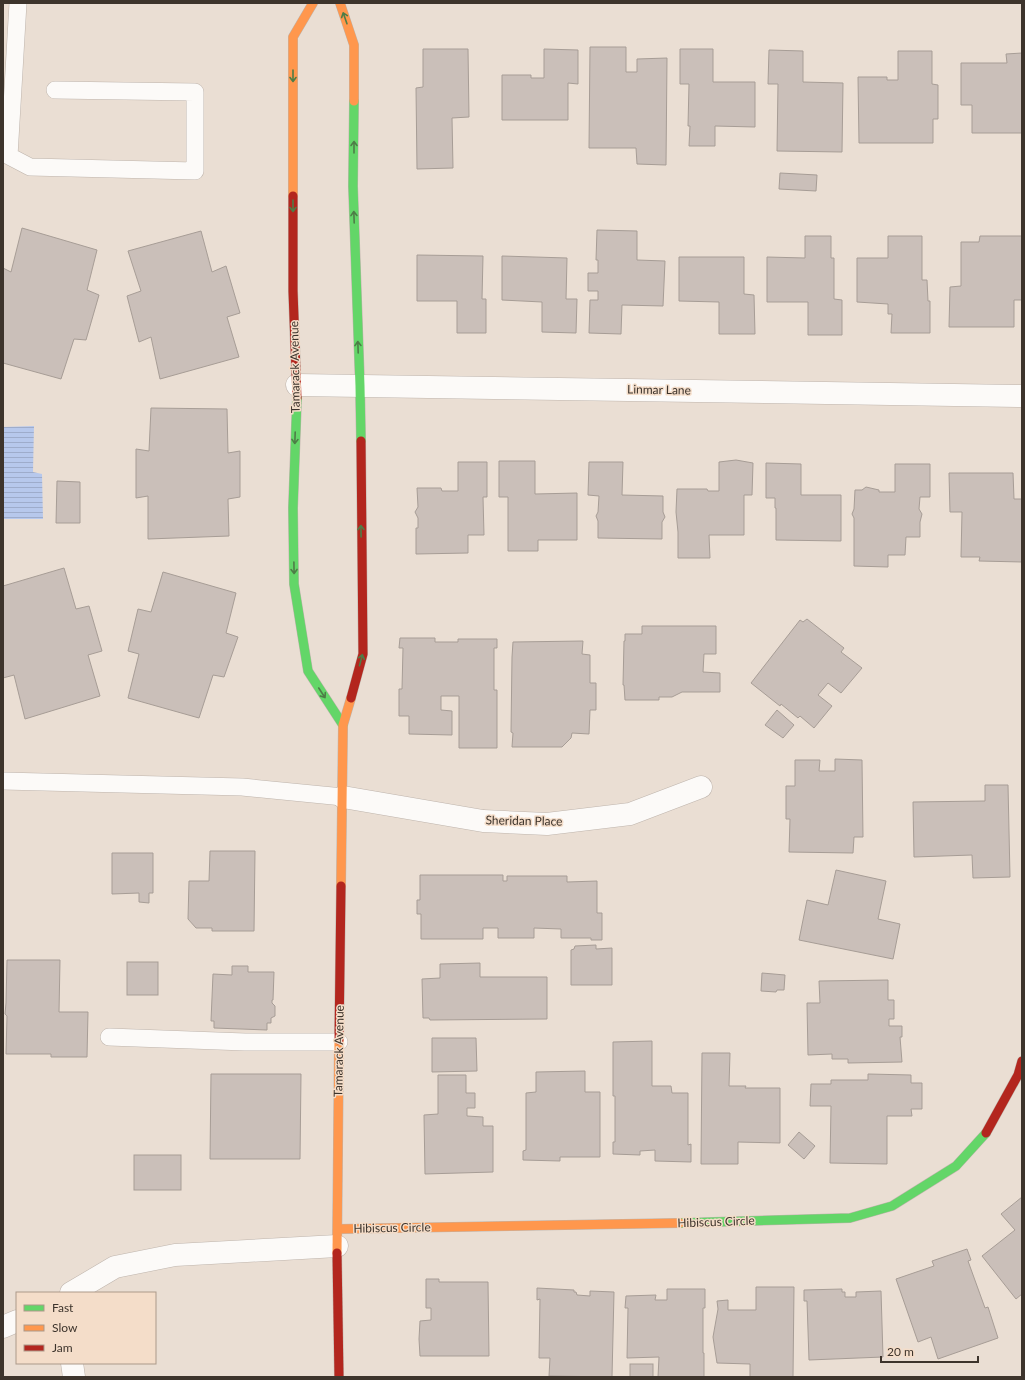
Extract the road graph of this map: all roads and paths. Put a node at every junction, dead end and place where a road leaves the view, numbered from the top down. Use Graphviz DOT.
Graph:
graph roads {
  1 [pos="18,3"];
  2 [pos="313,3"];
  3 [pos="340,3"];
  4 [pos="55,90"];
  5 [pos="297,386"];
  6 [pos="360,386"];
  7 [pos="1022,396"];
  8 [pos="343,725"];
  9 [pos="3,781"];
  10 [pos="701,787"];
  11 [pos="343,797"];
  12 [pos="109,1037"];
  13 [pos="339,1042"];
  14 [pos="1022,1061"];
  15 [pos="338,1238"];
  16 [pos="73,1292"];
  17 [pos="16,1322"];
  18 [pos="3,1328"];
  19 [pos="72,1364"];
  20 [pos="74,1377"];
  21 [pos="339,1377"];
  1 -- 4 [label="lane"];
  2 -- 5 [label="main road, Tamarack Avenue, one-way"];
  6 -- 3 [label="main road, Tamarack Avenue, one-way"];
  5 -- 6 [label="street, Linmar Lane"];
  5 -- 8 [label="main road, Tamarack Avenue, one-way"];
  6 -- 7 [label="street, Linmar Lane"];
  8 -- 6 [label="main road, Tamarack Avenue, one-way"];
  8 -- 11 [label="main road, Tamarack Avenue"];
  9 -- 11 [label="lane"];
  10 -- 11 [label="street, Sheridan Place"];
  11 -- 13 [label="main road, Tamarack Avenue"];
  12 -- 13 [label="lane"];
  13 -- 15 [label="main road, Tamarack Avenue"];
  14 -- 15 [label="main road, Hibiscus Circle"];
  15 -- 16 [label="street, Hibiscus Circle"];
  15 -- 21 [label="main road, Tamarack Avenue"];
  17 -- 18 [label="street"];
  19 -- 20 [label="street"];
}
